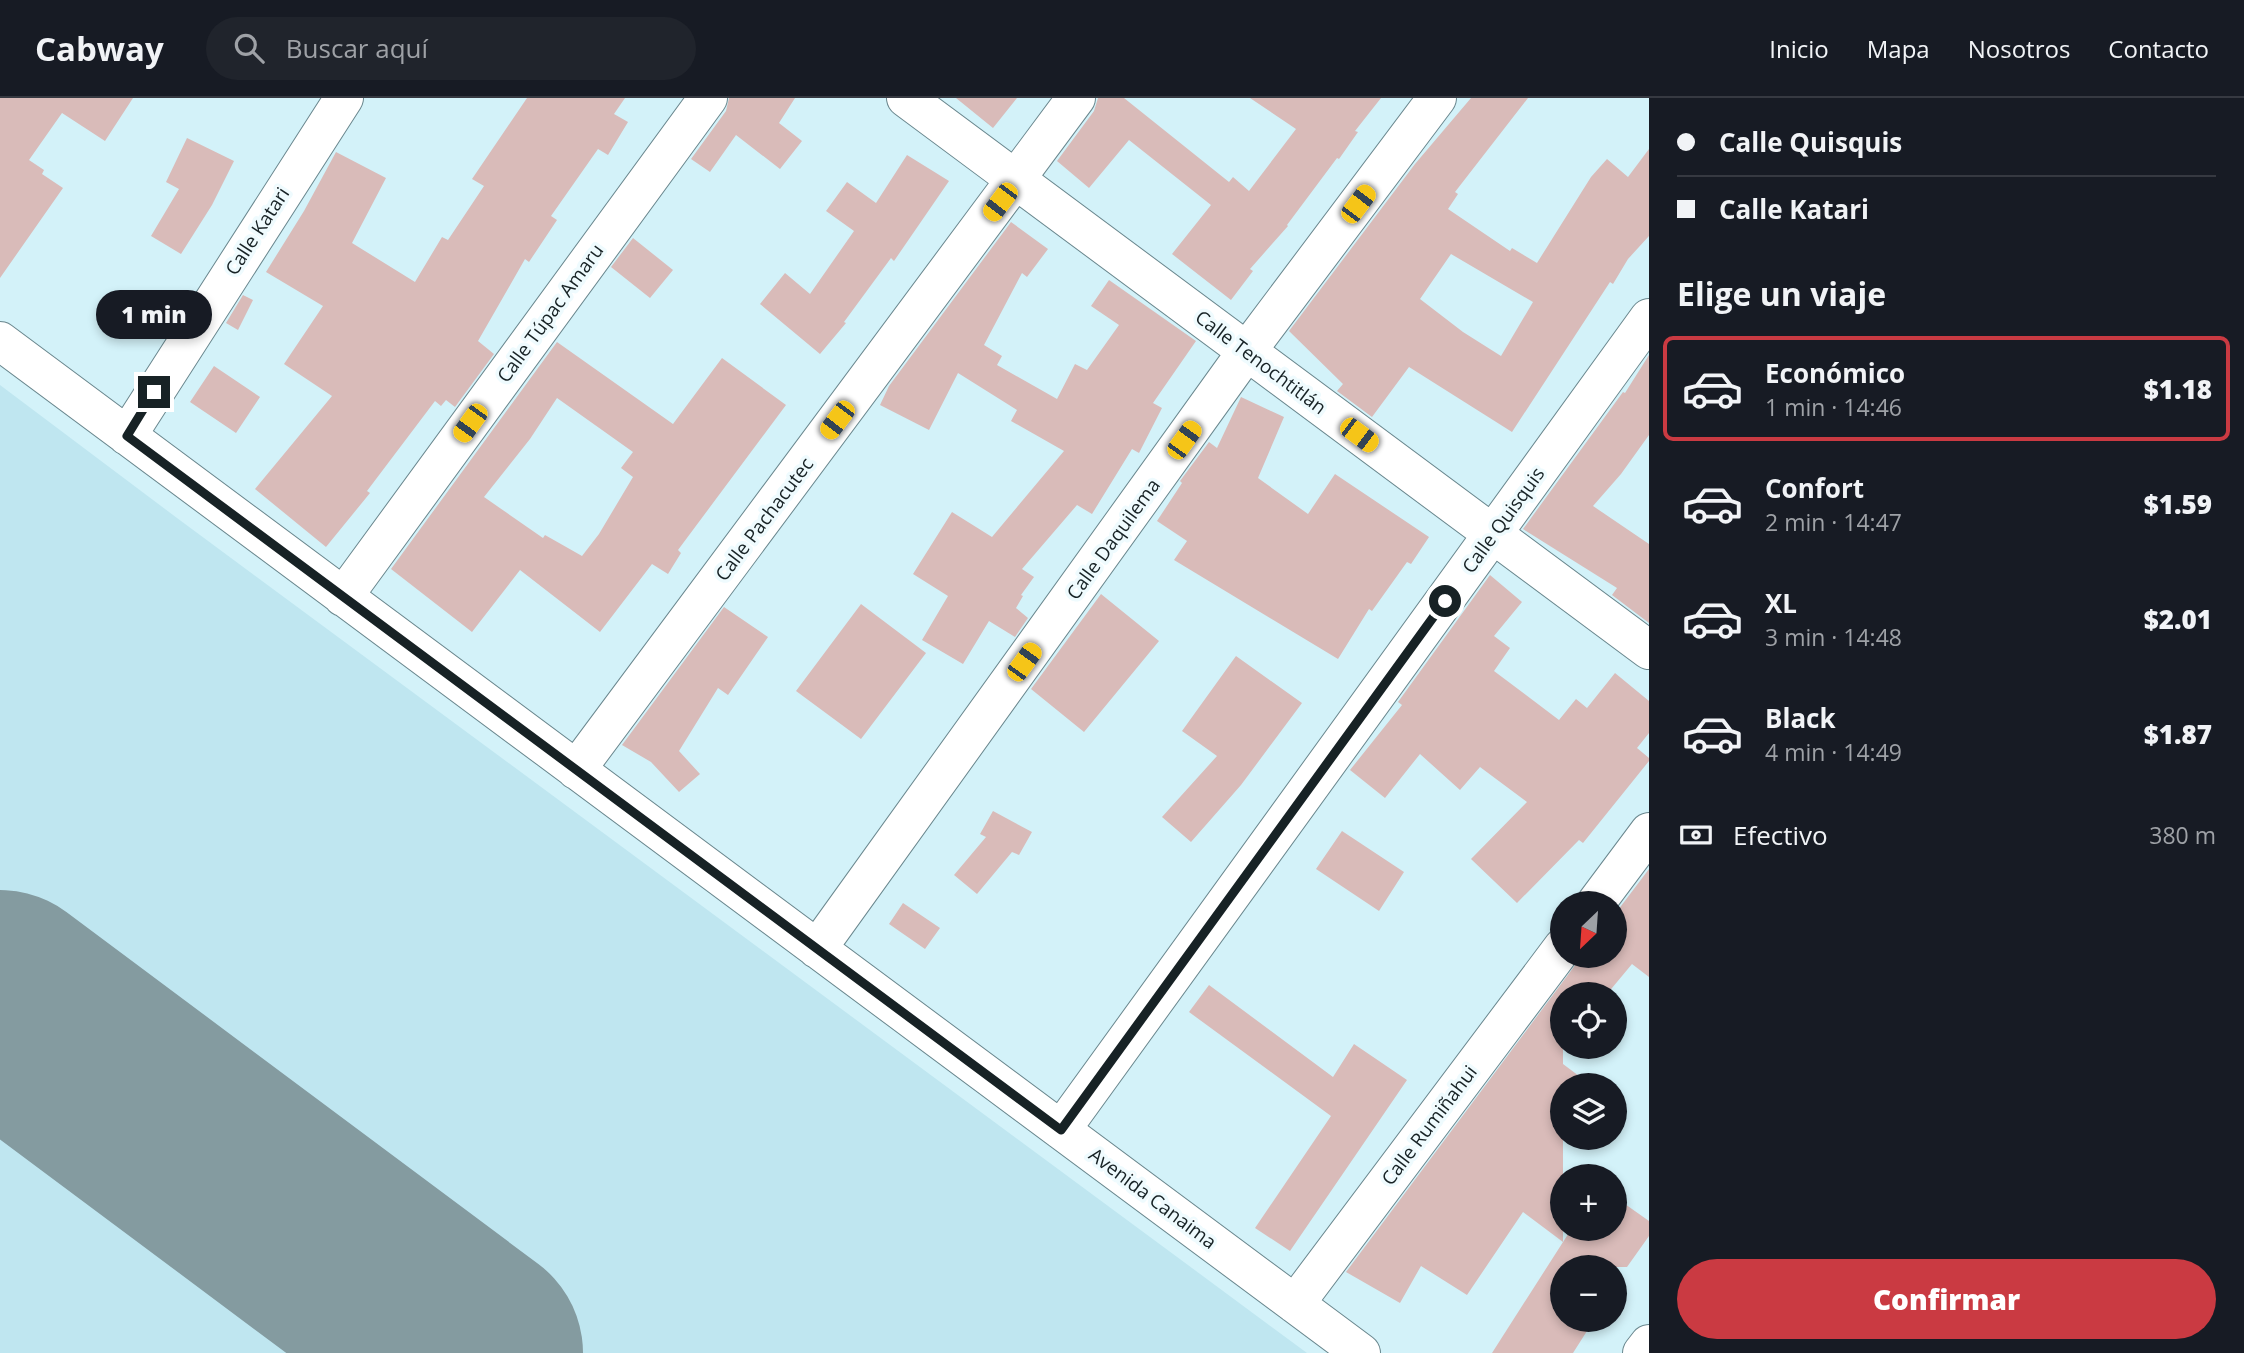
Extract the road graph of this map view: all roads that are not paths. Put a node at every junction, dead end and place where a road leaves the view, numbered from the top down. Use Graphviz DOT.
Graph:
graph roads {
  1 [pos="344,98"];
  2 [pos="708,98"];
  3 [pos="906,98"];
  4 [pos="1076,98"];
  5 [pos="1437,98"];
  6 [pos="1016,180"];
  7 [pos="1649,318"];
  8 [pos="0,341"];
  9 [pos="1247,352"];
  10 [pos="127,436"];
  11 [pos="1493,534"];
  12 [pos="343,597"];
  13 [pos="1649,650"];
  14 [pos="576,770"];
  15 [pos="1649,832"];
  16 [pos="1605,891"];
  17 [pos="817,949"];
  18 [pos="1550,964"];
  19 [pos="1061,1130"];
  20 [pos="1295,1304"];
  21 [pos="1649,1344"];
  22 [pos="1362,1353"];
  23 [pos="1642,1353"];
  1 -- 10 [label="street, Calle Katari"];
  2 -- 12 [label="street, Calle Túpac Amaru"];
  3 -- 6 [label="street, Calle Tenochtitlán"];
  4 -- 6 [label="street, Calle Pachacutec"];
  5 -- 9 [label="street, Calle Daquilema"];
  6 -- 9 [label="street, Calle Tenochtitlán"];
  6 -- 14 [label="street, Calle Pachacutec"];
  7 -- 11 [label="street, Calle Quisquis"];
  8 -- 10 [label="street, Avenida Canaima"];
  9 -- 11 [label="street, Calle Tenochtitlán"];
  9 -- 17 [label="street, Calle Daquilema"];
  10 -- 12 [label="street, Avenida Canaima"];
  11 -- 13 [label="street, Calle Tenochtitlán"];
  11 -- 19 [label="street, Calle Quisquis"];
  12 -- 14 [label="street, Avenida Canaima"];
  14 -- 17 [label="street, Avenida Canaima"];
  15 -- 16 [label="street"];
  17 -- 19 [label="street, Avenida Canaima"];
  18 -- 20 [label="street, Calle Rumiñahui"];
  19 -- 20 [label="street, Avenida Canaima"];
  20 -- 22 [label="street, Avenida Canaima"];
  21 -- 23 [label="street"];
}
